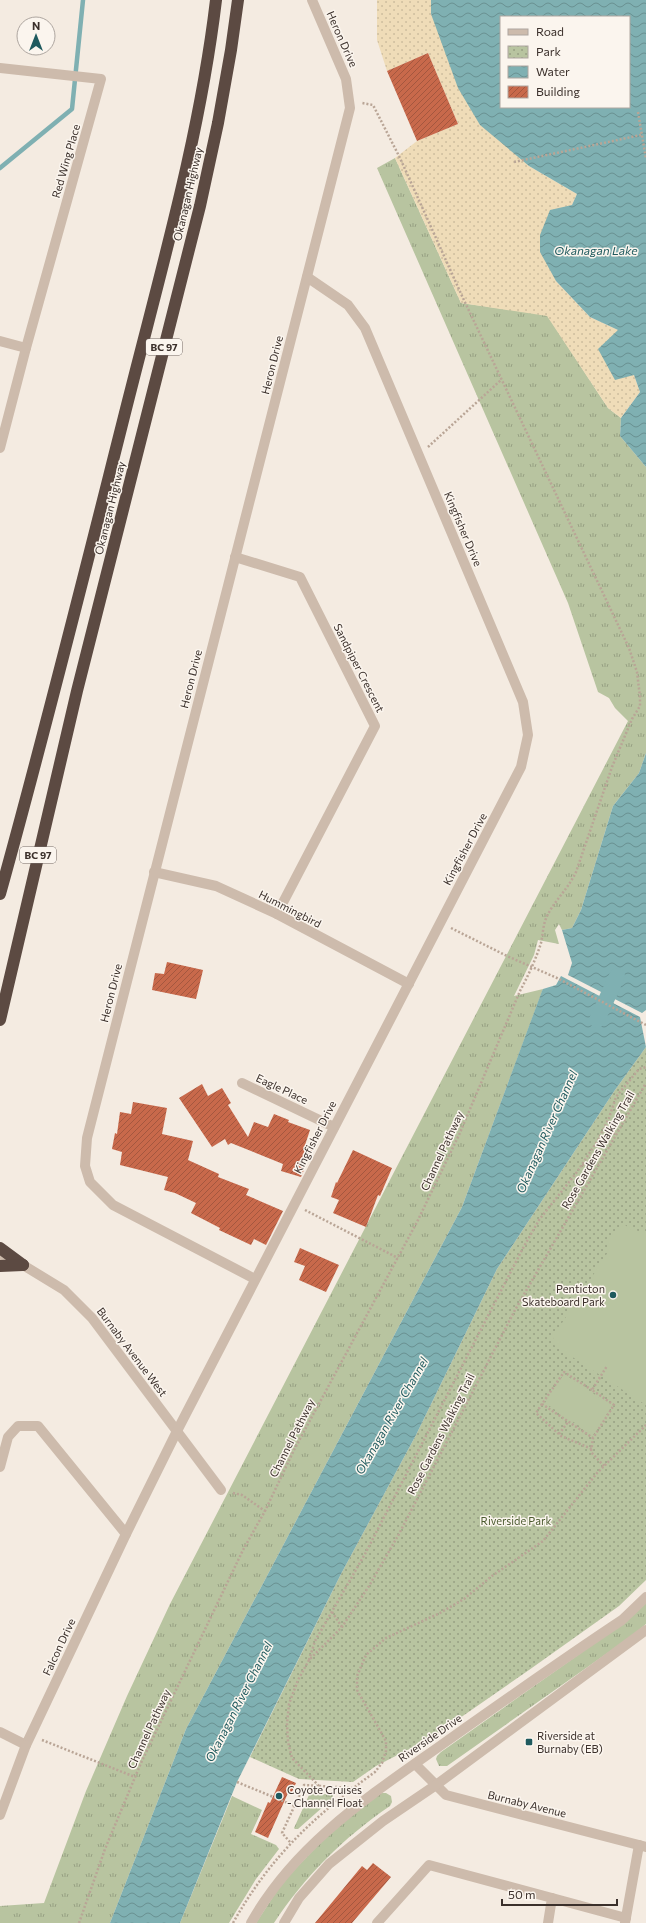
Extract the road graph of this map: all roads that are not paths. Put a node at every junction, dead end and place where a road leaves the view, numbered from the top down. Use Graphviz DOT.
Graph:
graph roads {
  1 [pos="216,0"];
  2 [pos="238,0"];
  3 [pos="312,0"];
  4 [pos="0,68"];
  5 [pos="307,277"];
  6 [pos="0,342"];
  7 [pos="26,348"];
  8 [pos="0,448"];
  9 [pos="235,557"];
  10 [pos="154,872"];
  11 [pos="0,894"];
  12 [pos="277,914"];
  13 [pos="409,984"];
  14 [pos="0,1020"];
  15 [pos="242,1083"];
  16 [pos="334,1127"];
  17 [pos="0,1248"];
  18 [pos="0,1259"];
  19 [pos="24,1265"];
  20 [pos="0,1266"];
  21 [pos="255,1279"];
  22 [pos="177,1431"];
  23 [pos="0,1467"];
  24 [pos="221,1490"];
  25 [pos="126,1534"];
  26 [pos="646,1597"];
  27 [pos="646,1630"];
  28 [pos="0,1732"];
  29 [pos="28,1740"];
  30 [pos="415,1764"];
  31 [pos="436,1785"];
  32 [pos="0,1815"];
  33 [pos="642,1846"];
  34 [pos="552,1898"];
  35 [pos="625,1920"];
  36 [pos="251,1923"];
  37 [pos="284,1923"];
  38 [pos="377,1923"];
  39 [pos="548,1923"];
  1 -- 11 [label="highway, Okanagan Highway / BC 97"];
  2 -- 14 [label="highway, Okanagan Highway / BC 97"];
  3 -- 5 [label="street, Heron Drive"];
  4 -- 7 [label="street, Red Wing Place"];
  5 -- 9 [label="street, Heron Drive"];
  5 -- 13 [label="street, Kingfisher Drive"];
  6 -- 7 [label="street"];
  7 -- 8 [label="street, Red Wing Place"];
  9 -- 10 [label="street, Heron Drive"];
  9 -- 12 [label="street, Sandpiper Crescent"];
  10 -- 12 [label="street, Hummingbird"];
  10 -- 21 [label="street, Heron Drive"];
  12 -- 13 [label="street, Hummingbird"];
  13 -- 16 [label="street, Kingfisher Drive"];
  15 -- 16 [label="street, Eagle Place"];
  16 -- 21 [label="street, Kingfisher Drive"];
  17 -- 19 [label="highway"];
  18 -- 19 [label="street, Burnaby Avenue West"];
  19 -- 20 [label="highway"];
  19 -- 22 [label="street, Burnaby Avenue West"];
  21 -- 22 [label="street, Kingfisher Drive"];
  22 -- 24 [label="street, Burnaby Avenue West"];
  22 -- 25 [label="street, Falcon Drive"];
  23 -- 25 [label="street"];
  25 -- 29 [label="street, Falcon Drive"];
  26 -- 30 [label="street, Riverside Drive"];
  27 -- 31 [label="street"];
  28 -- 29 [label="street"];
  29 -- 32 [label="street, Falcon Drive"];
  30 -- 31 [label="street, Burnaby Avenue"];
  30 -- 36 [label="street, Riverside Drive"];
  31 -- 33 [label="street, Burnaby Avenue"];
  31 -- 37 [label="street"];
  33 -- 35 [label="street"];
  34 -- 35 [label="street"];
  34 -- 38 [label="street"];
  34 -- 39 [label="street"];
}
